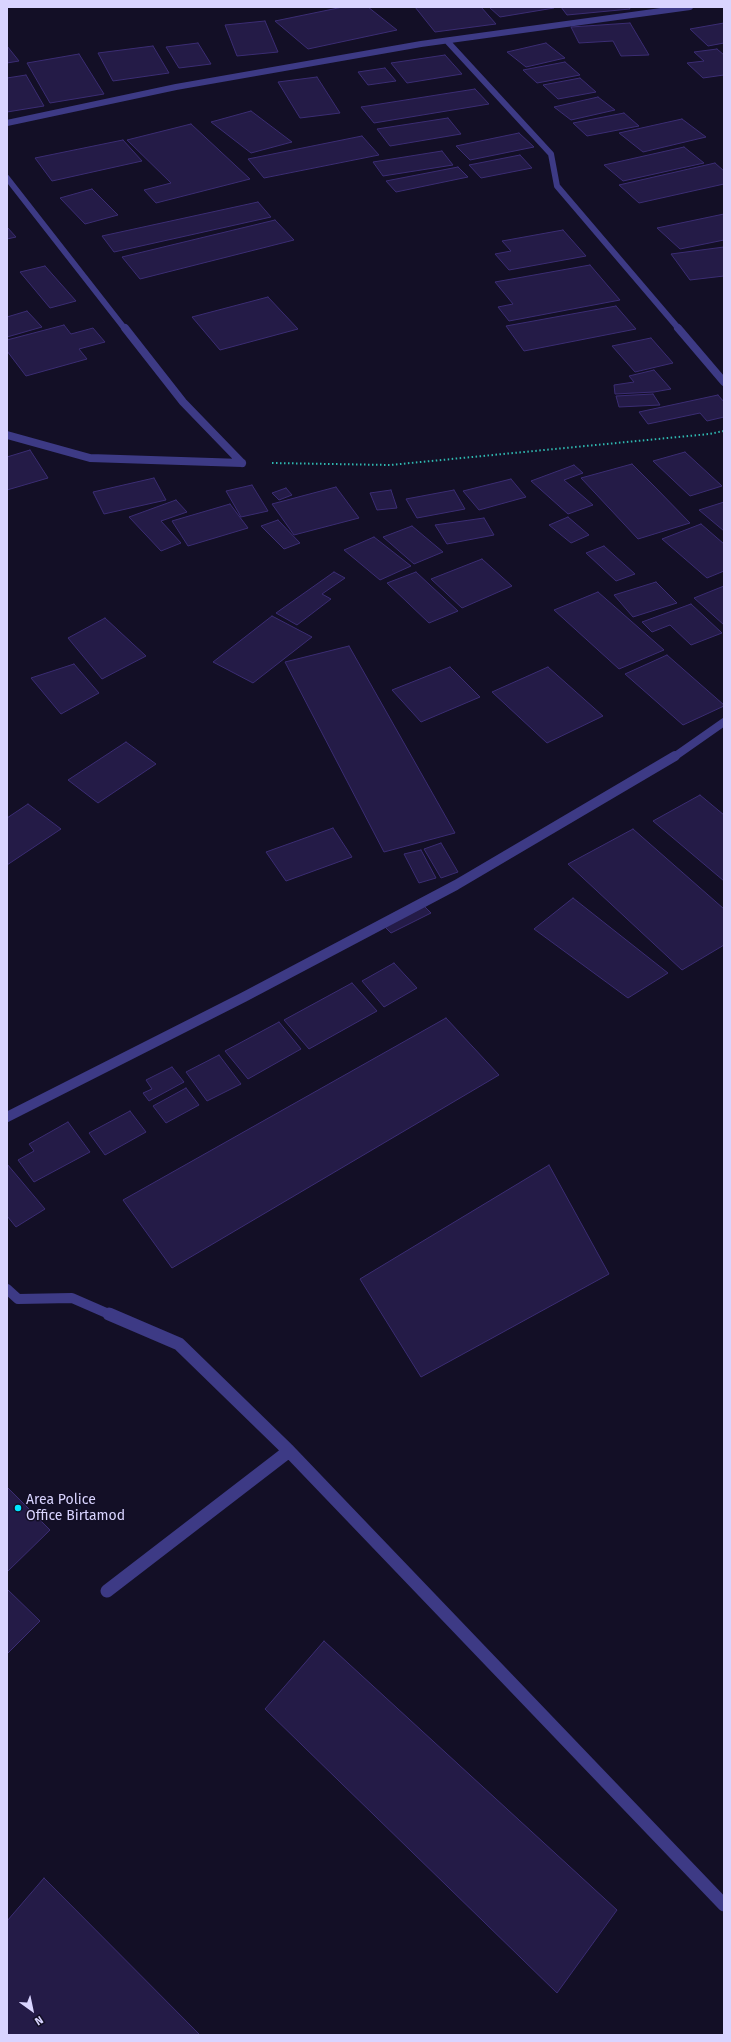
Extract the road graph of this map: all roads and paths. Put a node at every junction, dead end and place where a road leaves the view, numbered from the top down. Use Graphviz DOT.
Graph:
graph roads {
  1 [pos="637,7"];
  2 [pos="690,7"];
  3 [pos="642,13"];
  4 [pos="447,41"];
  5 [pos="7,122"];
  6 [pos="7,178"];
  7 [pos="724,382"];
  8 [pos="724,431"];
  9 [pos="7,435"];
  10 [pos="242,463"];
  11 [pos="724,722"];
  12 [pos="7,1117"];
  13 [pos="7,1290"];
  14 [pos="290,1451"];
  15 [pos="107,1591"];
  16 [pos="724,1905"];
  1 -- 3 [label="street"];
  2 -- 3 [label="street"];
  3 -- 4 [label="street"];
  4 -- 5 [label="street"];
  4 -- 7 [label="street"];
  6 -- 10 [label="street"];
  8 -- 10 [label="path"];
  9 -- 10 [label="street"];
  11 -- 12 [label="street"];
  13 -- 14 [label="street"];
  14 -- 15 [label="street"];
  14 -- 16 [label="street"];
}
